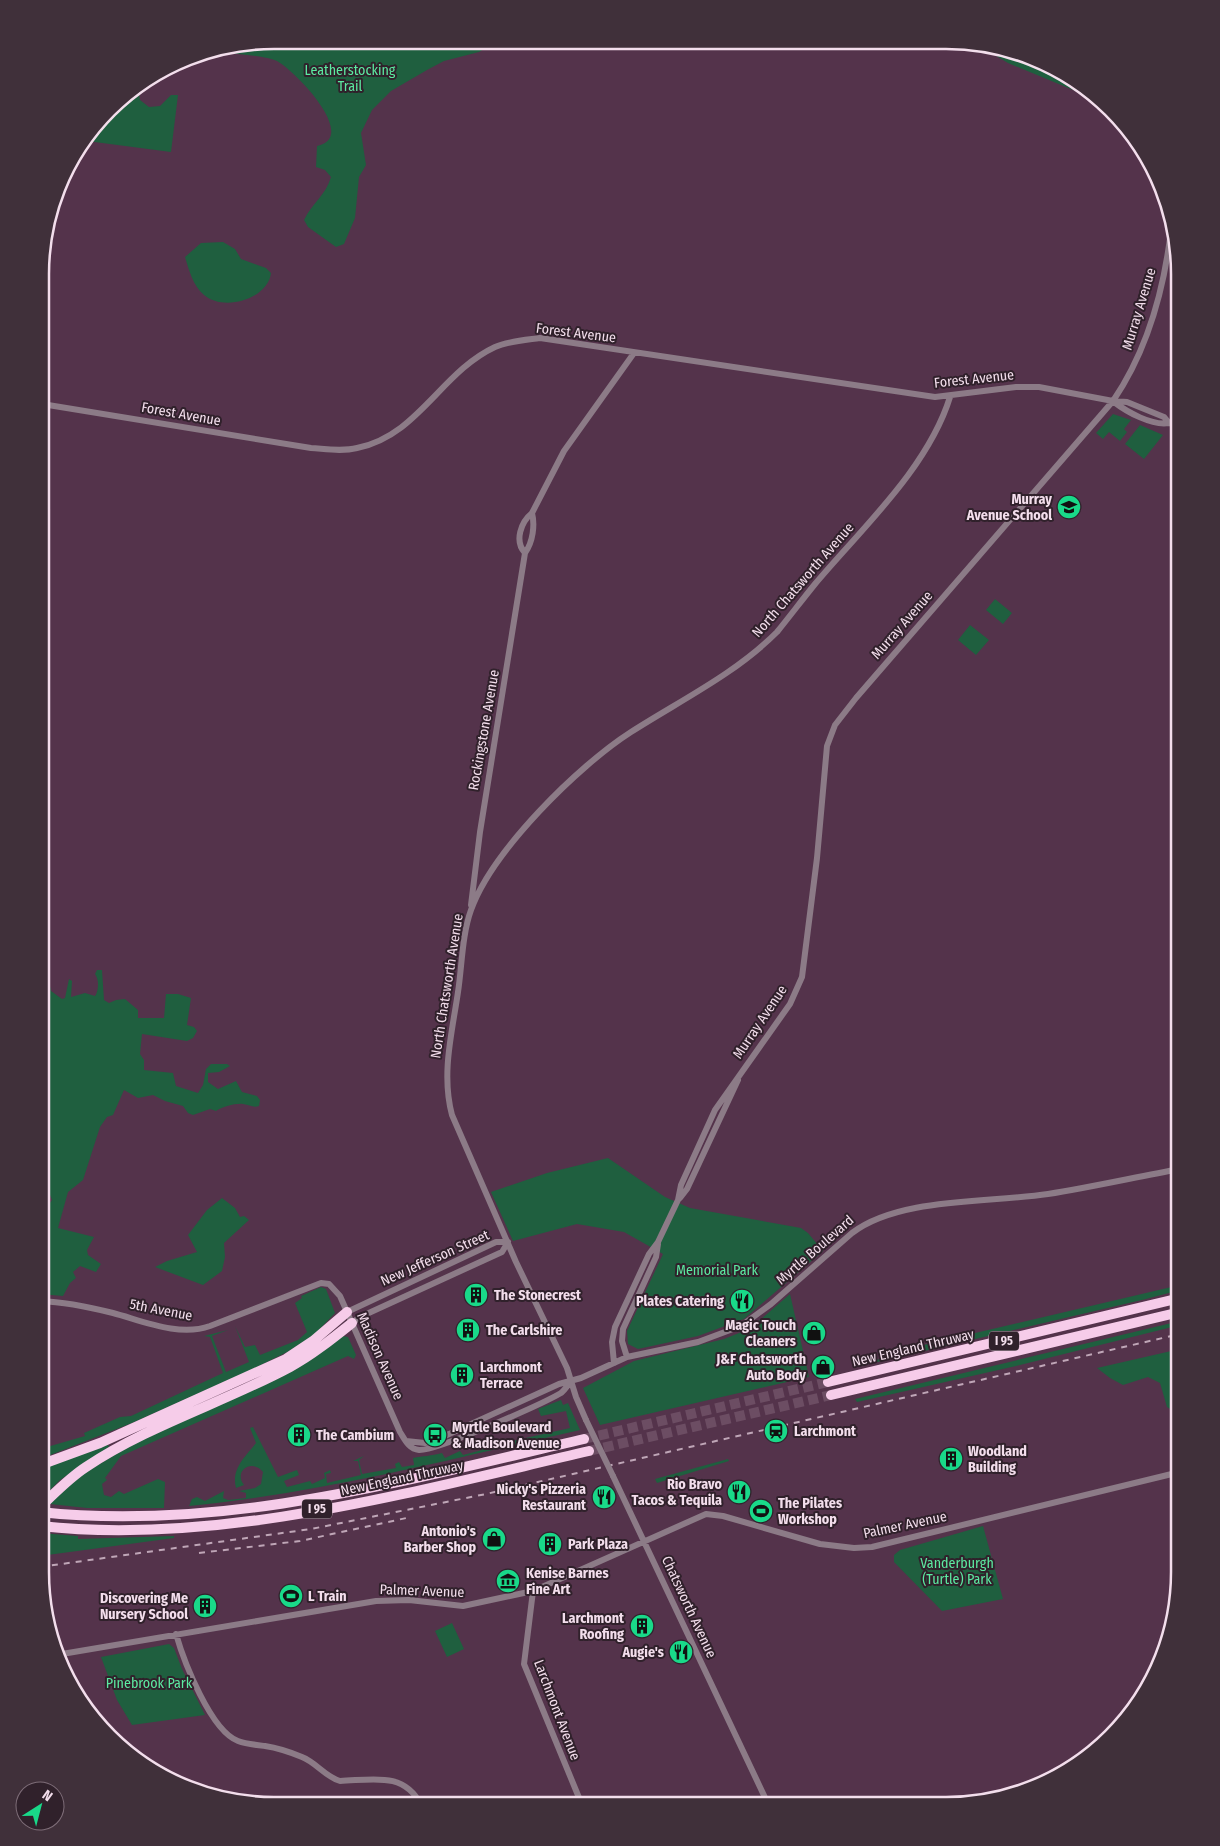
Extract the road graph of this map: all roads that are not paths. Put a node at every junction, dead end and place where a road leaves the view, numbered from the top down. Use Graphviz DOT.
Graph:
graph roads {
  1 [pos="1169,243"];
  2 [pos="634,353"];
  3 [pos="950,397"];
  4 [pos="1113,401"];
  5 [pos="49,405"];
  6 [pos="1171,424"];
  7 [pos="532,513"];
  8 [pos="525,552"];
  9 [pos="470,911"];
  10 [pos="1171,1171"];
  11 [pos="508,1242"];
  12 [pos="658,1242"];
  13 [pos="329,1284"];
  14 [pos="1171,1300"];
  15 [pos="49,1302"];
  16 [pos="347,1312"];
  17 [pos="1171,1314"];
  18 [pos="352,1324"];
  19 [pos="627,1357"];
  20 [pos="614,1363"];
  21 [pos="571,1381"];
  22 [pos="828,1382"];
  23 [pos="831,1395"];
  24 [pos="586,1420"];
  25 [pos="584,1438"];
  26 [pos="406,1441"];
  27 [pos="589,1451"];
  28 [pos="49,1463"];
  29 [pos="1171,1474"];
  30 [pos="49,1498"];
  31 [pos="49,1512"];
  32 [pos="49,1526"];
  33 [pos="644,1541"];
  34 [pos="534,1591"];
  35 [pos="176,1634"];
  36 [pos="64,1654"];
  37 [pos="416,1797"];
  38 [pos="579,1797"];
  39 [pos="765,1797"];
  1 -- 4 [label="street, Murray Avenue"];
  2 -- 3 [label="street, Forest Avenue"];
  2 -- 5 [label="street, Forest Avenue"];
  2 -- 7 [label="street, Rockingstone Avenue"];
  3 -- 4 [label="street, Forest Avenue"];
  3 -- 9 [label="street, North Chatsworth Avenue"];
  4 -- 6 [label="street, Forest Avenue"];
  4 -- 12 [label="street, Murray Avenue"];
  7 -- 8 [label="street, Rockingstone Avenue"];
  7 -- 8 [label="street, Rockingstone Avenue"];
  8 -- 9 [label="street, Rockingstone Avenue"];
  9 -- 11 [label="street, North Chatsworth Avenue"];
  10 -- 19 [label="street, Myrtle Boulevard"];
  11 -- 16 [label="street, New Jefferson Street"];
  11 -- 18 [label="street, New Jefferson Street"];
  11 -- 21 [label="street, North Chatsworth Avenue"];
  12 -- 19 [label="street, Murray Avenue"];
  12 -- 20 [label="street, Murray Avenue"];
  13 -- 15 [label="street, 5th Avenue"];
  13 -- 16 [label="street, Madison Avenue"];
  14 -- 22 [label="highway, New England Thruway / I 95"];
  16 -- 18 [label="street, Madison Avenue"];
  16 -- 28 [label="highway"];
  17 -- 23 [label="highway, New England Thruway / I 95"];
  18 -- 26 [label="street, Madison Avenue"];
  18 -- 30 [label="highway"];
  19 -- 20 [label="street, Myrtle Boulevard"];
  20 -- 21 [label="street, Myrtle Boulevard"];
  21 -- 24 [label="street, North Chatsworth Avenue"];
  21 -- 26 [label="street, Myrtle Boulevard"];
  24 -- 33 [label="street, Chatsworth Avenue, bridge"];
  25 -- 31 [label="highway, New England Thruway / I 95"];
  27 -- 32 [label="highway, New England Thruway / I 95"];
  29 -- 33 [label="street, Palmer Avenue"];
  33 -- 34 [label="street, Palmer Avenue"];
  33 -- 39 [label="street, Chatsworth Avenue"];
  34 -- 35 [label="street, Palmer Avenue"];
  34 -- 38 [label="street, Larchmont Avenue"];
  35 -- 36 [label="street, Palmer Avenue"];
  35 -- 37 [label="street"];
}
